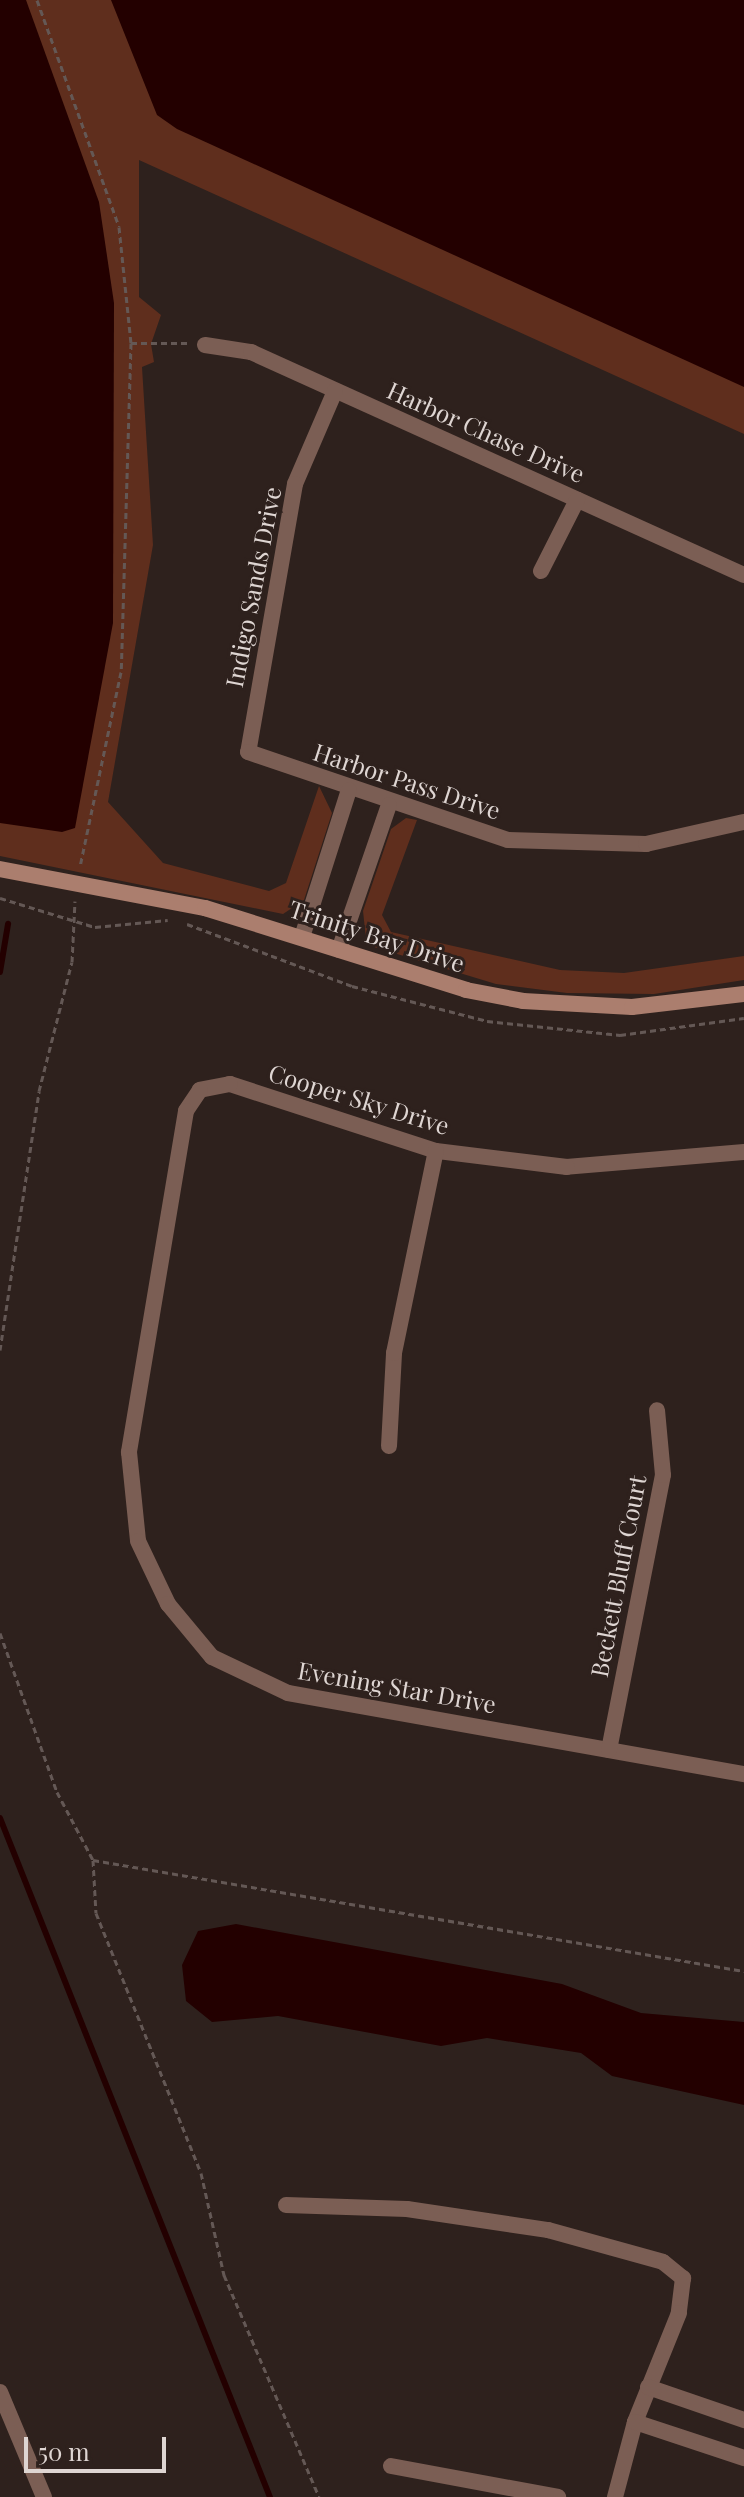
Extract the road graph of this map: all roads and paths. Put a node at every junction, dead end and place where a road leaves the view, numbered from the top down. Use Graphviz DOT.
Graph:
graph roads {
  1 [pos="37,0"];
  2 [pos="131,343"];
  3 [pos="205,345"];
  4 [pos="335,391"];
  5 [pos="577,500"];
  6 [pos="541,571"];
  7 [pos="744,575"];
  8 [pos="248,752"];
  9 [pos="349,790"];
  10 [pos="389,805"];
  11 [pos="744,822"];
  12 [pos="80,867"];
  13 [pos="0,869"];
  14 [pos="75,892"];
  15 [pos="302,937"];
  16 [pos="339,950"];
  17 [pos="744,994"];
  18 [pos="200,1090"];
  19 [pos="436,1151"];
  20 [pos="744,1152"];
  21 [pos="0,1350"];
  22 [pos="657,1410"];
  23 [pos="389,1446"];
  24 [pos="0,1633"];
  25 [pos="609,1750"];
  26 [pos="744,1774"];
  27 [pos="93,1860"];
  28 [pos="744,1971"];
  29 [pos="286,2205"];
  30 [pos="648,2387"];
  31 [pos="0,2392"];
  32 [pos="744,2420"];
  33 [pos="635,2422"];
  34 [pos="744,2458"];
  35 [pos="391,2466"];
  36 [pos="44,2497"];
  37 [pos="319,2497"];
  38 [pos="558,2497"];
  39 [pos="615,2497"];
  1 -- 2 [label="path"];
  2 -- 3 [label="path"];
  2 -- 12 [label="path"];
  3 -- 4 [label="street, Harbor Chase Drive"];
  4 -- 5 [label="street, Harbor Chase Drive"];
  4 -- 8 [label="street, Indigo Sands Drive"];
  5 -- 6 [label="street"];
  5 -- 7 [label="street, Harbor Chase Drive"];
  8 -- 9 [label="street, Harbor Pass Drive"];
  9 -- 10 [label="street, Harbor Pass Drive"];
  9 -- 15 [label="street"];
  10 -- 11 [label="street, Harbor Pass Drive"];
  10 -- 16 [label="street"];
  13 -- 15 [label="street, Trinity Bay Drive"];
  14 -- 21 [label="path"];
  15 -- 16 [label="street, Trinity Bay Drive"];
  16 -- 17 [label="street, Trinity Bay Drive"];
  18 -- 19 [label="street, Cooper Sky Drive"];
  18 -- 25 [label="street, Evening Star Drive"];
  19 -- 20 [label="street, Cooper Sky Drive"];
  19 -- 23 [label="street"];
  22 -- 25 [label="street, Beckett Bluff Court"];
  24 -- 27 [label="path"];
  25 -- 26 [label="street, Evening Star Drive"];
  27 -- 28 [label="path"];
  27 -- 37 [label="path"];
  29 -- 30 [label="street"];
  30 -- 32 [label="street"];
  30 -- 33 [label="street"];
  31 -- 36 [label="street"];
  33 -- 34 [label="street"];
  33 -- 39 [label="street"];
  35 -- 38 [label="street"];
}
